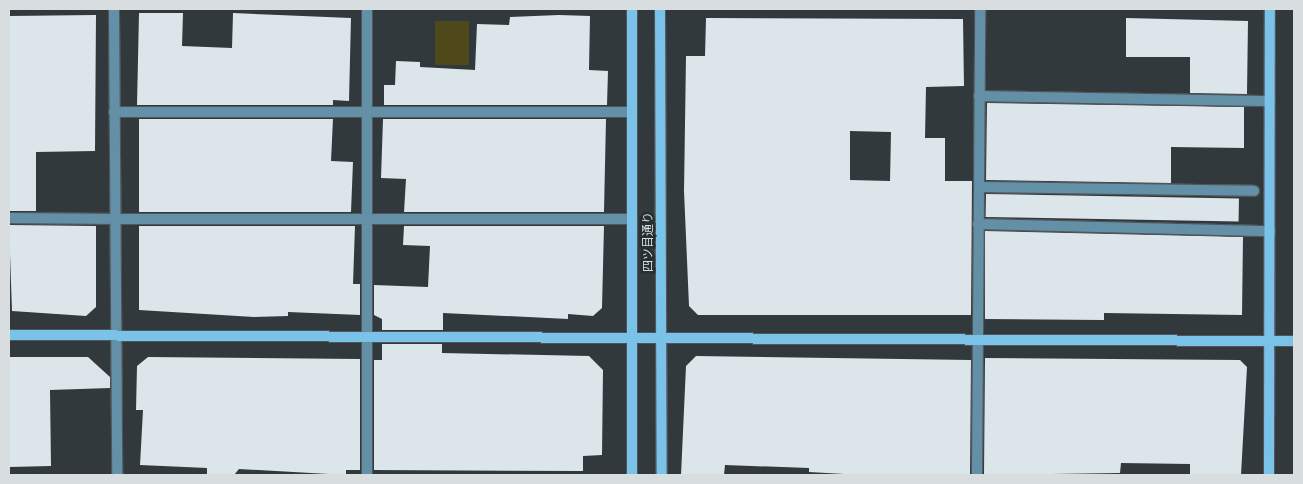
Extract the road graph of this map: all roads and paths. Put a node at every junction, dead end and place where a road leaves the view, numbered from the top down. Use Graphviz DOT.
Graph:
graph roads {
  1 [pos="114,9"];
  2 [pos="367,9"];
  3 [pos="632,9"];
  4 [pos="660,9"];
  5 [pos="980,9"];
  6 [pos="1270,9"];
  7 [pos="979,96"];
  8 [pos="1270,101"];
  9 [pos="366,111"];
  10 [pos="114,112"];
  11 [pos="632,112"];
  12 [pos="978,187"];
  13 [pos="1254,191"];
  14 [pos="9,218"];
  15 [pos="366,218"];
  16 [pos="115,219"];
  17 [pos="632,219"];
  18 [pos="978,224"];
  19 [pos="1270,231"];
  20 [pos="9,334"];
  21 [pos="116,335"];
  22 [pos="366,339"];
  23 [pos="632,339"];
  24 [pos="662,339"];
  25 [pos="977,340"];
  26 [pos="1270,341"];
  27 [pos="1294,341"];
  28 [pos="117,475"];
  29 [pos="367,475"];
  30 [pos="632,475"];
  31 [pos="662,475"];
  32 [pos="977,475"];
  33 [pos="1269,475"];
  1 -- 10 [label="street"];
  2 -- 9 [label="street"];
  3 -- 11 [label="street, 四ツ目通り"];
  4 -- 24 [label="street, 四ツ目通り"];
  5 -- 7 [label="street"];
  6 -- 8 [label="street"];
  7 -- 8 [label="street"];
  7 -- 12 [label="street"];
  8 -- 19 [label="street"];
  9 -- 10 [label="street"];
  9 -- 11 [label="street"];
  9 -- 15 [label="street"];
  10 -- 16 [label="street"];
  11 -- 17 [label="street, 四ツ目通り"];
  12 -- 13 [label="street"];
  12 -- 18 [label="street"];
  14 -- 16 [label="street"];
  15 -- 16 [label="street"];
  15 -- 17 [label="street"];
  15 -- 22 [label="street"];
  16 -- 21 [label="street"];
  17 -- 23 [label="street, 四ツ目通り"];
  18 -- 19 [label="street"];
  18 -- 25 [label="street"];
  19 -- 26 [label="street"];
  20 -- 21 [label="street"];
  21 -- 22 [label="street"];
  21 -- 28 [label="street"];
  22 -- 23 [label="street"];
  22 -- 29 [label="street"];
  23 -- 24 [label="street"];
  23 -- 30 [label="street, 四ツ目通り"];
  24 -- 25 [label="street"];
  24 -- 31 [label="street, 四ツ目通り"];
  25 -- 26 [label="street"];
  25 -- 32 [label="street"];
  26 -- 27 [label="street"];
  26 -- 33 [label="street"];
}
